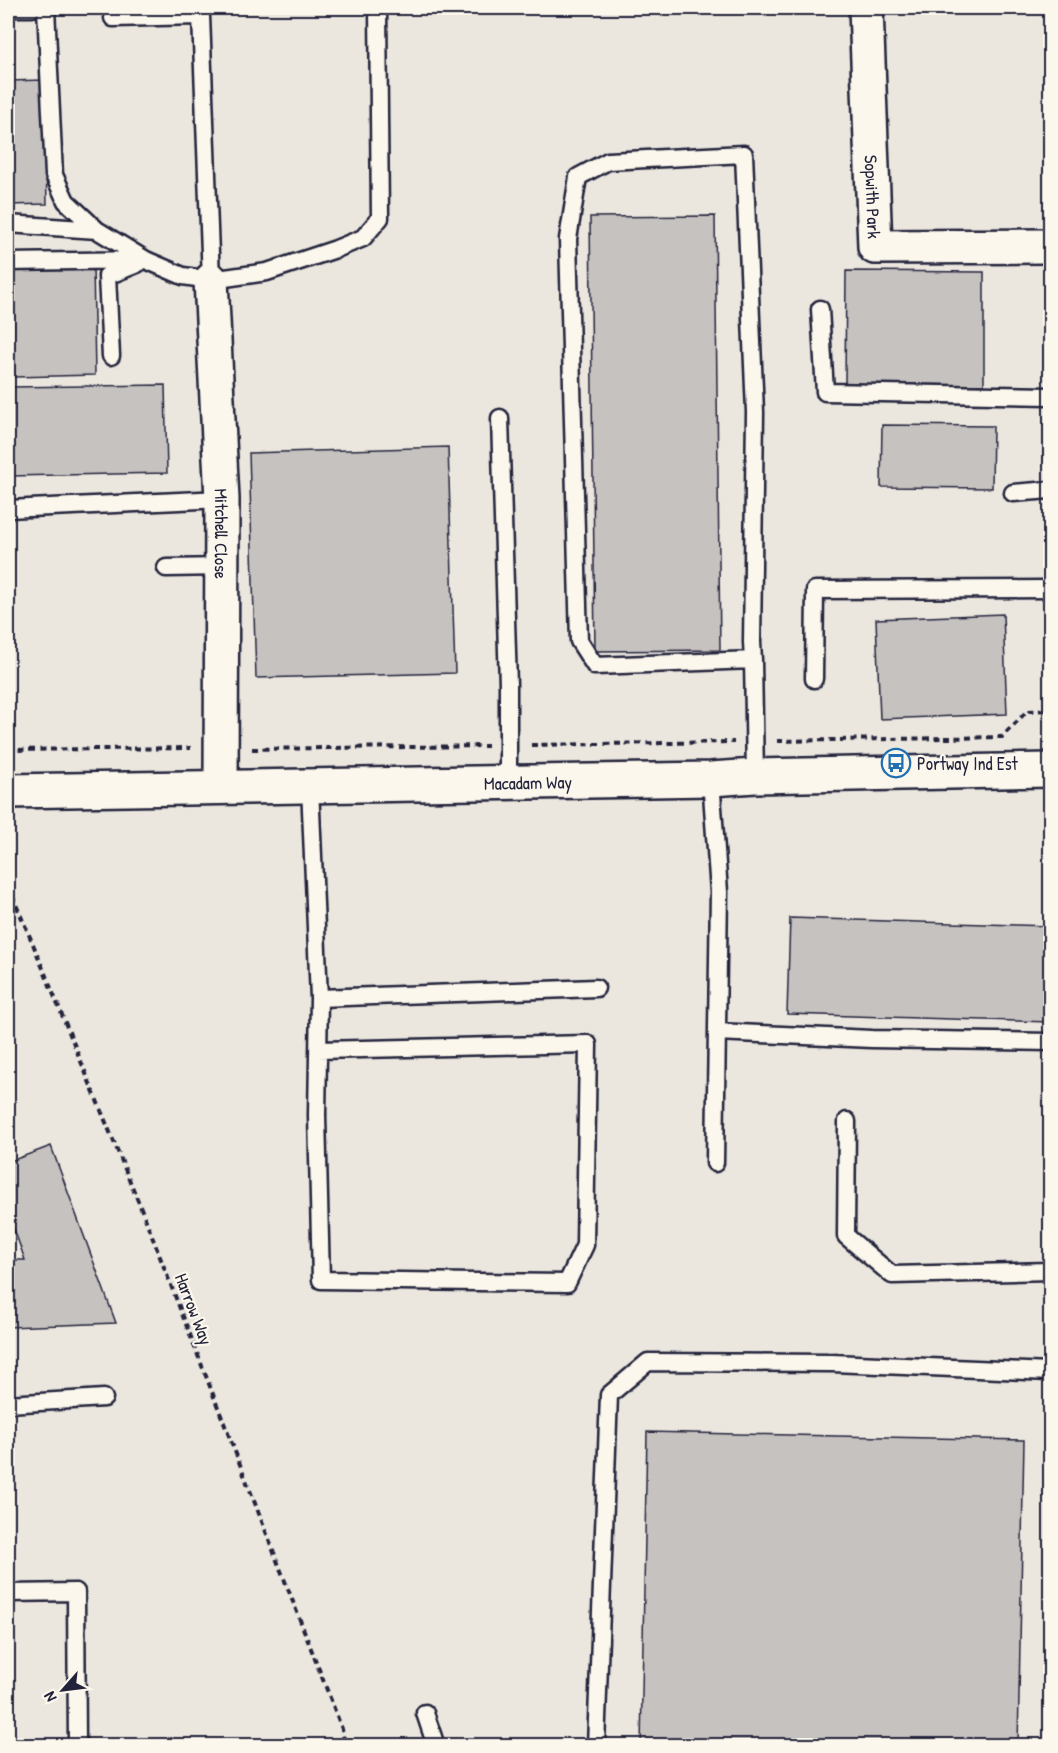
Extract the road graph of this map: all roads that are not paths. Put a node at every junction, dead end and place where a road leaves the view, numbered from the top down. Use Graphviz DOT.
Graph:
graph roads {
  1 [pos="32,8"];
  2 [pos="46,8"];
  3 [pos="378,8"];
  4 [pos="866,8"];
  5 [pos="8,9"];
  6 [pos="114,18"];
  7 [pos="8,224"];
  8 [pos="97,231"];
  9 [pos="1050,246"];
  10 [pos="146,260"];
  11 [pos="8,262"];
  12 [pos="211,280"];
  13 [pos="820,309"];
  14 [pos="111,356"];
  15 [pos="1050,396"];
  16 [pos="500,418"];
  17 [pos="1050,490"];
  18 [pos="1013,493"];
  19 [pos="222,500"];
  20 [pos="8,509"];
  21 [pos="223,567"];
  22 [pos="166,568"];
  23 [pos="1050,589"];
  24 [pos="753,660"];
  25 [pos="814,679"];
  26 [pos="1050,770"];
  27 [pos="755,776"];
  28 [pos="711,779"];
  29 [pos="508,782"];
  30 [pos="310,786"];
  31 [pos="221,787"];
  32 [pos="8,791"];
  33 [pos="596,988"];
  34 [pos="319,998"];
  35 [pos="717,1032"];
  36 [pos="1050,1042"];
  37 [pos="318,1050"];
  38 [pos="846,1121"];
  39 [pos="715,1163"];
  40 [pos="1050,1271"];
  41 [pos="1050,1372"];
  42 [pos="104,1398"];
  43 [pos="8,1404"];
  44 [pos="8,1593"];
  45 [pos="425,1713"];
  46 [pos="77,1746"];
  47 [pos="436,1746"];
  48 [pos="596,1746"];
  1 -- 5 [label="lane"];
  2 -- 8 [label="lane"];
  3 -- 12 [label="lane"];
  4 -- 9 [label="street, Sopwith Park"];
  6 -- 12 [label="lane"];
  7 -- 8 [label="lane"];
  8 -- 10 [label="lane"];
  10 -- 11 [label="lane"];
  10 -- 12 [label="lane"];
  10 -- 14 [label="lane"];
  12 -- 19 [label="street, Mitchell Close"];
  13 -- 15 [label="lane"];
  16 -- 29 [label="lane"];
  17 -- 18 [label="lane"];
  19 -- 20 [label="lane"];
  19 -- 21 [label="street, Mitchell Close"];
  21 -- 22 [label="lane"];
  21 -- 31 [label="street, Mitchell Close"];
  23 -- 25 [label="lane"];
  24 -- 24 [label="lane"];
  24 -- 27 [label="lane"];
  26 -- 27 [label="street, Macadam Way"];
  27 -- 28 [label="street, Macadam Way"];
  28 -- 29 [label="street, Macadam Way"];
  28 -- 35 [label="lane"];
  29 -- 30 [label="street, Macadam Way"];
  30 -- 31 [label="street, Macadam Way"];
  30 -- 34 [label="lane"];
  31 -- 32 [label="street, Macadam Way"];
  33 -- 34 [label="lane"];
  34 -- 37 [label="lane"];
  35 -- 36 [label="lane"];
  35 -- 39 [label="lane"];
  37 -- 37 [label="lane"];
  38 -- 40 [label="lane"];
  41 -- 48 [label="lane"];
  42 -- 43 [label="lane"];
  44 -- 46 [label="lane"];
  45 -- 47 [label="lane"];
}
